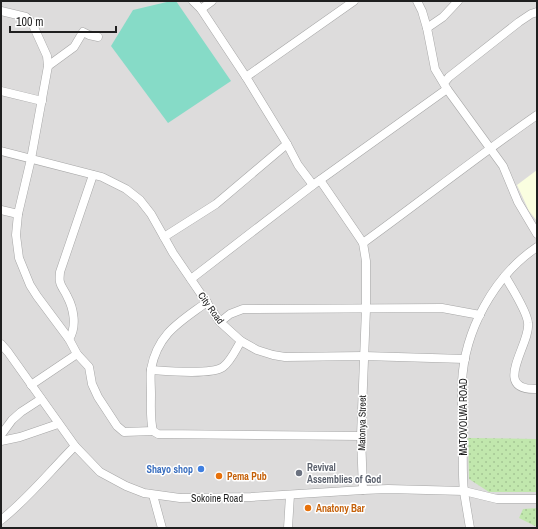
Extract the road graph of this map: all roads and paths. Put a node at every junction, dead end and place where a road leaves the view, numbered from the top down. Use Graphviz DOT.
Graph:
graph roads {
  1 [pos="193,1"];
  2 [pos="212,1"];
  3 [pos="354,1"];
  4 [pos="417,1"];
  5 [pos="458,1"];
  6 [pos="201,9"];
  7 [pos="1,11"];
  8 [pos="537,12"];
  9 [pos="427,28"];
  10 [pos="98,37"];
  11 [pos="48,66"];
  12 [pos="246,77"];
  13 [pos="446,86"];
  14 [pos="1,91"];
  15 [pos="42,101"];
  16 [pos="537,115"];
  17 [pos="287,144"];
  18 [pos="489,149"];
  19 [pos="1,151"];
  20 [pos="31,159"];
  21 [pos="93,175"];
  22 [pos="316,182"];
  23 [pos="1,210"];
  24 [pos="18,214"];
  25 [pos="537,234"];
  26 [pos="164,237"];
  27 [pos="363,243"];
  28 [pos="537,247"];
  29 [pos="505,276"];
  30 [pos="191,279"];
  31 [pos="207,302"];
  32 [pos="366,309"];
  33 [pos="480,315"];
  34 [pos="220,322"];
  35 [pos="69,339"];
  36 [pos="241,341"];
  37 [pos="1,344"];
  38 [pos="77,354"];
  39 [pos="364,356"];
  40 [pos="465,359"];
  41 [pos="151,370"];
  42 [pos="31,385"];
  43 [pos="537,389"];
  44 [pos="41,399"];
  45 [pos="58,424"];
  46 [pos="152,431"];
  47 [pos="1,435"];
  48 [pos="361,436"];
  49 [pos="1,440"];
  50 [pos="75,446"];
  51 [pos="363,490"];
  52 [pos="464,491"];
  53 [pos="153,495"];
  54 [pos="290,495"];
  55 [pos="537,499"];
  56 [pos="1,520"];
  57 [pos="162,528"];
  58 [pos="288,528"];
  59 [pos="470,528"];
  1 -- 6 [label="street"];
  2 -- 6 [label="street"];
  3 -- 12 [label="street"];
  4 -- 9 [label="street"];
  5 -- 9 [label="street"];
  6 -- 12 [label="street"];
  7 -- 11 [label="street"];
  8 -- 13 [label="street"];
  9 -- 13 [label="street"];
  10 -- 11 [label="street"];
  11 -- 15 [label="street"];
  12 -- 17 [label="street"];
  13 -- 18 [label="street"];
  13 -- 22 [label="street"];
  14 -- 15 [label="street"];
  15 -- 20 [label="street"];
  16 -- 18 [label="street"];
  17 -- 22 [label="street"];
  17 -- 26 [label="street"];
  18 -- 25 [label="street"];
  18 -- 27 [label="street"];
  19 -- 20 [label="street, City Road"];
  20 -- 21 [label="street, City Road"];
  20 -- 24 [label="street"];
  21 -- 26 [label="street, City Road"];
  21 -- 35 [label="street"];
  22 -- 27 [label="street"];
  22 -- 30 [label="street"];
  23 -- 24 [label="street"];
  24 -- 35 [label="street"];
  26 -- 30 [label="street, City Road"];
  27 -- 32 [label="street, Matonya Street"];
  28 -- 29 [label="street, MATOVOLWA ROAD"];
  29 -- 33 [label="street, MATOVOLWA ROAD"];
  29 -- 43 [label="street"];
  30 -- 31 [label="street, City Road"];
  31 -- 34 [label="street, City Road"];
  31 -- 41 [label="street"];
  32 -- 33 [label="street"];
  32 -- 34 [label="street"];
  32 -- 39 [label="street, Matonya Street"];
  33 -- 40 [label="street, MATOVOLWA ROAD"];
  34 -- 36 [label="street, City Road"];
  35 -- 38 [label="street"];
  36 -- 39 [label="street, City Road"];
  36 -- 41 [label="street"];
  37 -- 42 [label="street, Sokoine Road"];
  38 -- 42 [label="street"];
  38 -- 46 [label="street"];
  39 -- 40 [label="street, City Road"];
  39 -- 48 [label="street, Matonya Street"];
  40 -- 52 [label="street, MATOVOLWA ROAD"];
  41 -- 46 [label="street"];
  42 -- 44 [label="street, Sokoine Road"];
  44 -- 45 [label="street, Sokoine Road"];
  44 -- 47 [label="street"];
  45 -- 49 [label="street"];
  45 -- 50 [label="street, Sokoine Road"];
  46 -- 48 [label="street"];
  48 -- 51 [label="street, Matonya Street"];
  50 -- 53 [label="street, Sokoine Road"];
  50 -- 56 [label="street"];
  51 -- 52 [label="street, Sokoine Road"];
  51 -- 54 [label="street, Sokoine Road"];
  52 -- 55 [label="street, Sokoine Road"];
  52 -- 59 [label="street"];
  53 -- 54 [label="street, Sokoine Road"];
  53 -- 57 [label="street"];
  54 -- 58 [label="street"];
}
